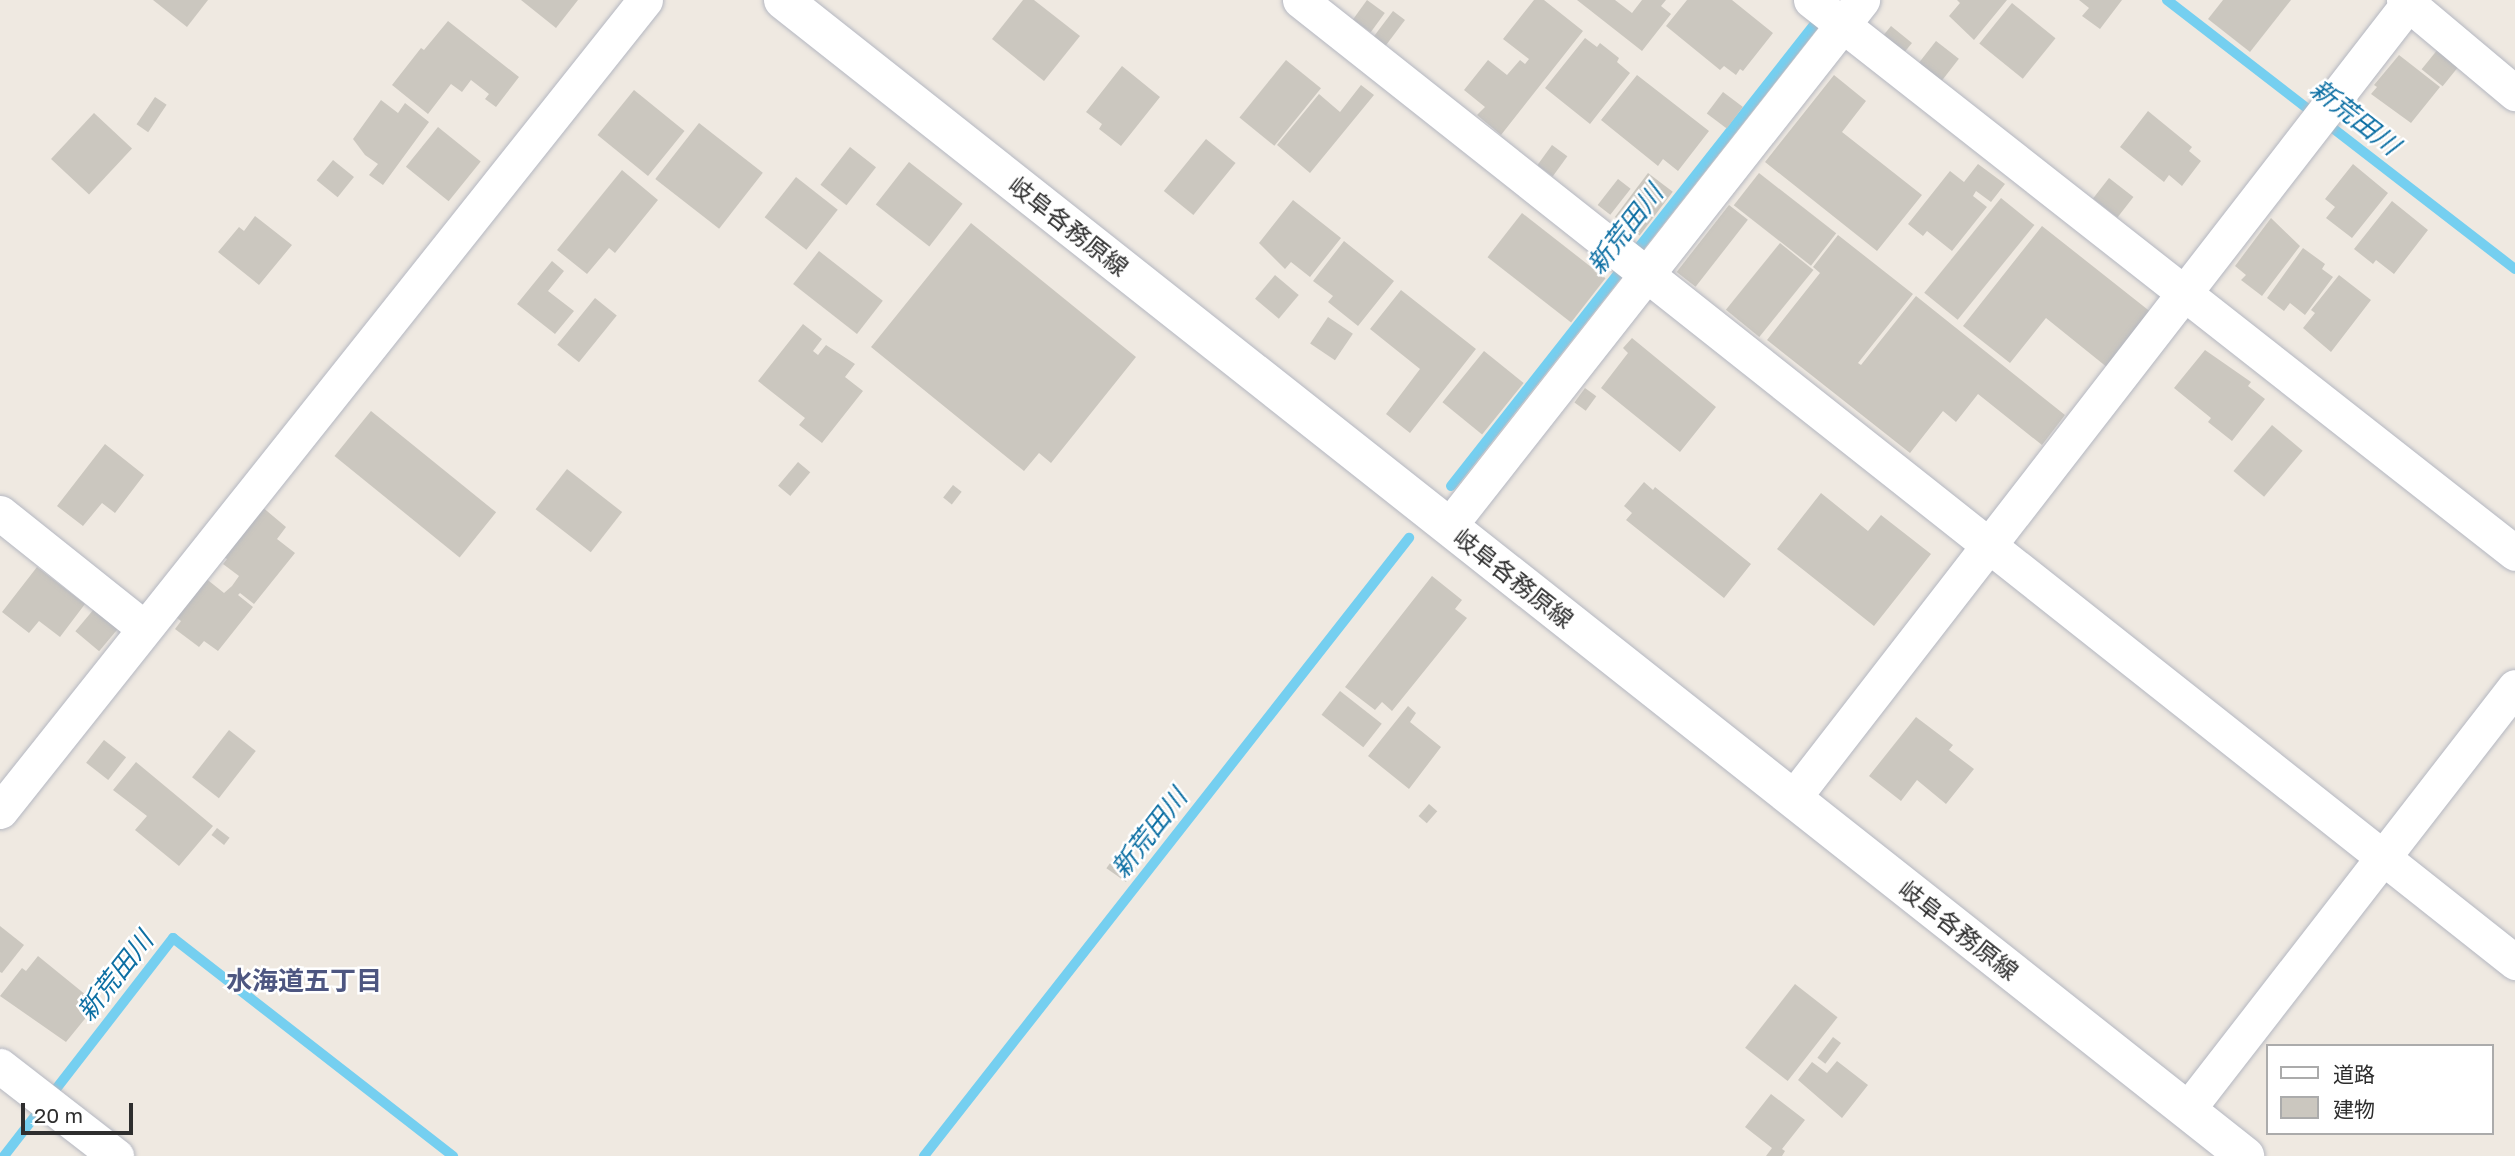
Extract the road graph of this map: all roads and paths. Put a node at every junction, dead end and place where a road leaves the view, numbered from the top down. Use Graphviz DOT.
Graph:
graph roads {
  1 [pos="645,0"];
  2 [pos="783,0"];
  3 [pos="1300,0"];
  4 [pos="1811,0"];
  5 [pos="2407,1"];
  6 [pos="1848,16"];
  7 [pos="2515,93"];
  8 [pos="1646,272"];
  9 [pos="2186,295"];
  10 [pos="0,513"];
  11 [pos="1449,526"];
  12 [pos="1988,544"];
  13 [pos="2515,553"];
  14 [pos="144,628"];
  15 [pos="2515,687"];
  16 [pos="1793,799"];
  17 [pos="0,811"];
  18 [pos="2381,857"];
  19 [pos="2515,962"];
  20 [pos="13,1076"];
  21 [pos="2187,1110"];
  22 [pos="116,1156"];
  23 [pos="2245,1156"];
  1 -- 14 [label="street"];
  2 -- 11 [label="main road, 岐阜各務原線"];
  3 -- 8 [label="street"];
  4 -- 6 [label="street"];
  5 -- 7 [label="street"];
  5 -- 9 [label="street"];
  6 -- 8 [label="street"];
  6 -- 9 [label="street"];
  8 -- 11 [label="street"];
  8 -- 12 [label="street"];
  9 -- 12 [label="street"];
  9 -- 13 [label="street"];
  10 -- 14 [label="street"];
  11 -- 16 [label="main road, 岐阜各務原線"];
  12 -- 16 [label="street"];
  12 -- 18 [label="street"];
  14 -- 17 [label="street"];
  15 -- 18 [label="street"];
  16 -- 21 [label="main road, 岐阜各務原線"];
  18 -- 19 [label="street"];
  18 -- 21 [label="street"];
  20 -- 22 [label="street"];
  21 -- 23 [label="main road, 岐阜各務原線"];
}
